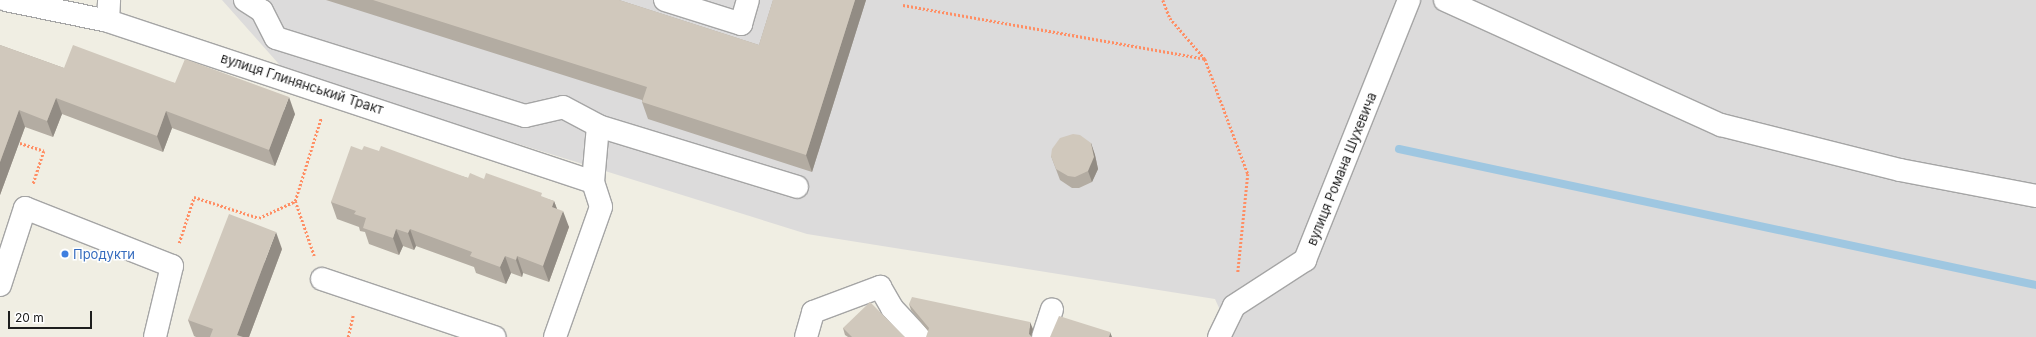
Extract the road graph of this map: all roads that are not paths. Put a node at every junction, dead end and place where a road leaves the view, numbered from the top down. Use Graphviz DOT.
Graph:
graph roads {
  1 [pos="6,0"];
  2 [pos="109,0"];
  3 [pos="245,0"];
  4 [pos="665,0"];
  5 [pos="748,0"];
  6 [pos="1409,0"];
  7 [pos="1445,0"];
  8 [pos="108,21"];
  9 [pos="598,126"];
  10 [pos="594,182"];
  11 [pos="797,187"];
  12 [pos="2036,196"];
  13 [pos="322,279"];
  14 [pos="0,284"];
  15 [pos="1052,309"];
  16 [pos="155,337"];
  17 [pos="494,337"];
  18 [pos="555,337"];
  19 [pos="806,337"];
  20 [pos="919,337"];
  21 [pos="1043,337"];
  22 [pos="1219,337"];
  1 -- 8 [label="street, вулиця Глинянський Тракт"];
  2 -- 8 [label="street"];
  3 -- 9 [label="street"];
  4 -- 5 [label="street"];
  6 -- 22 [label="street, вулиця Романа Шухевича"];
  7 -- 12 [label="street"];
  8 -- 10 [label="street, вулиця Глинянський Тракт"];
  9 -- 10 [label="street"];
  9 -- 11 [label="street"];
  10 -- 18 [label="street"];
  13 -- 17 [label="street"];
  14 -- 16 [label="street"];
  15 -- 21 [label="street"];
  19 -- 20 [label="street"];
}
